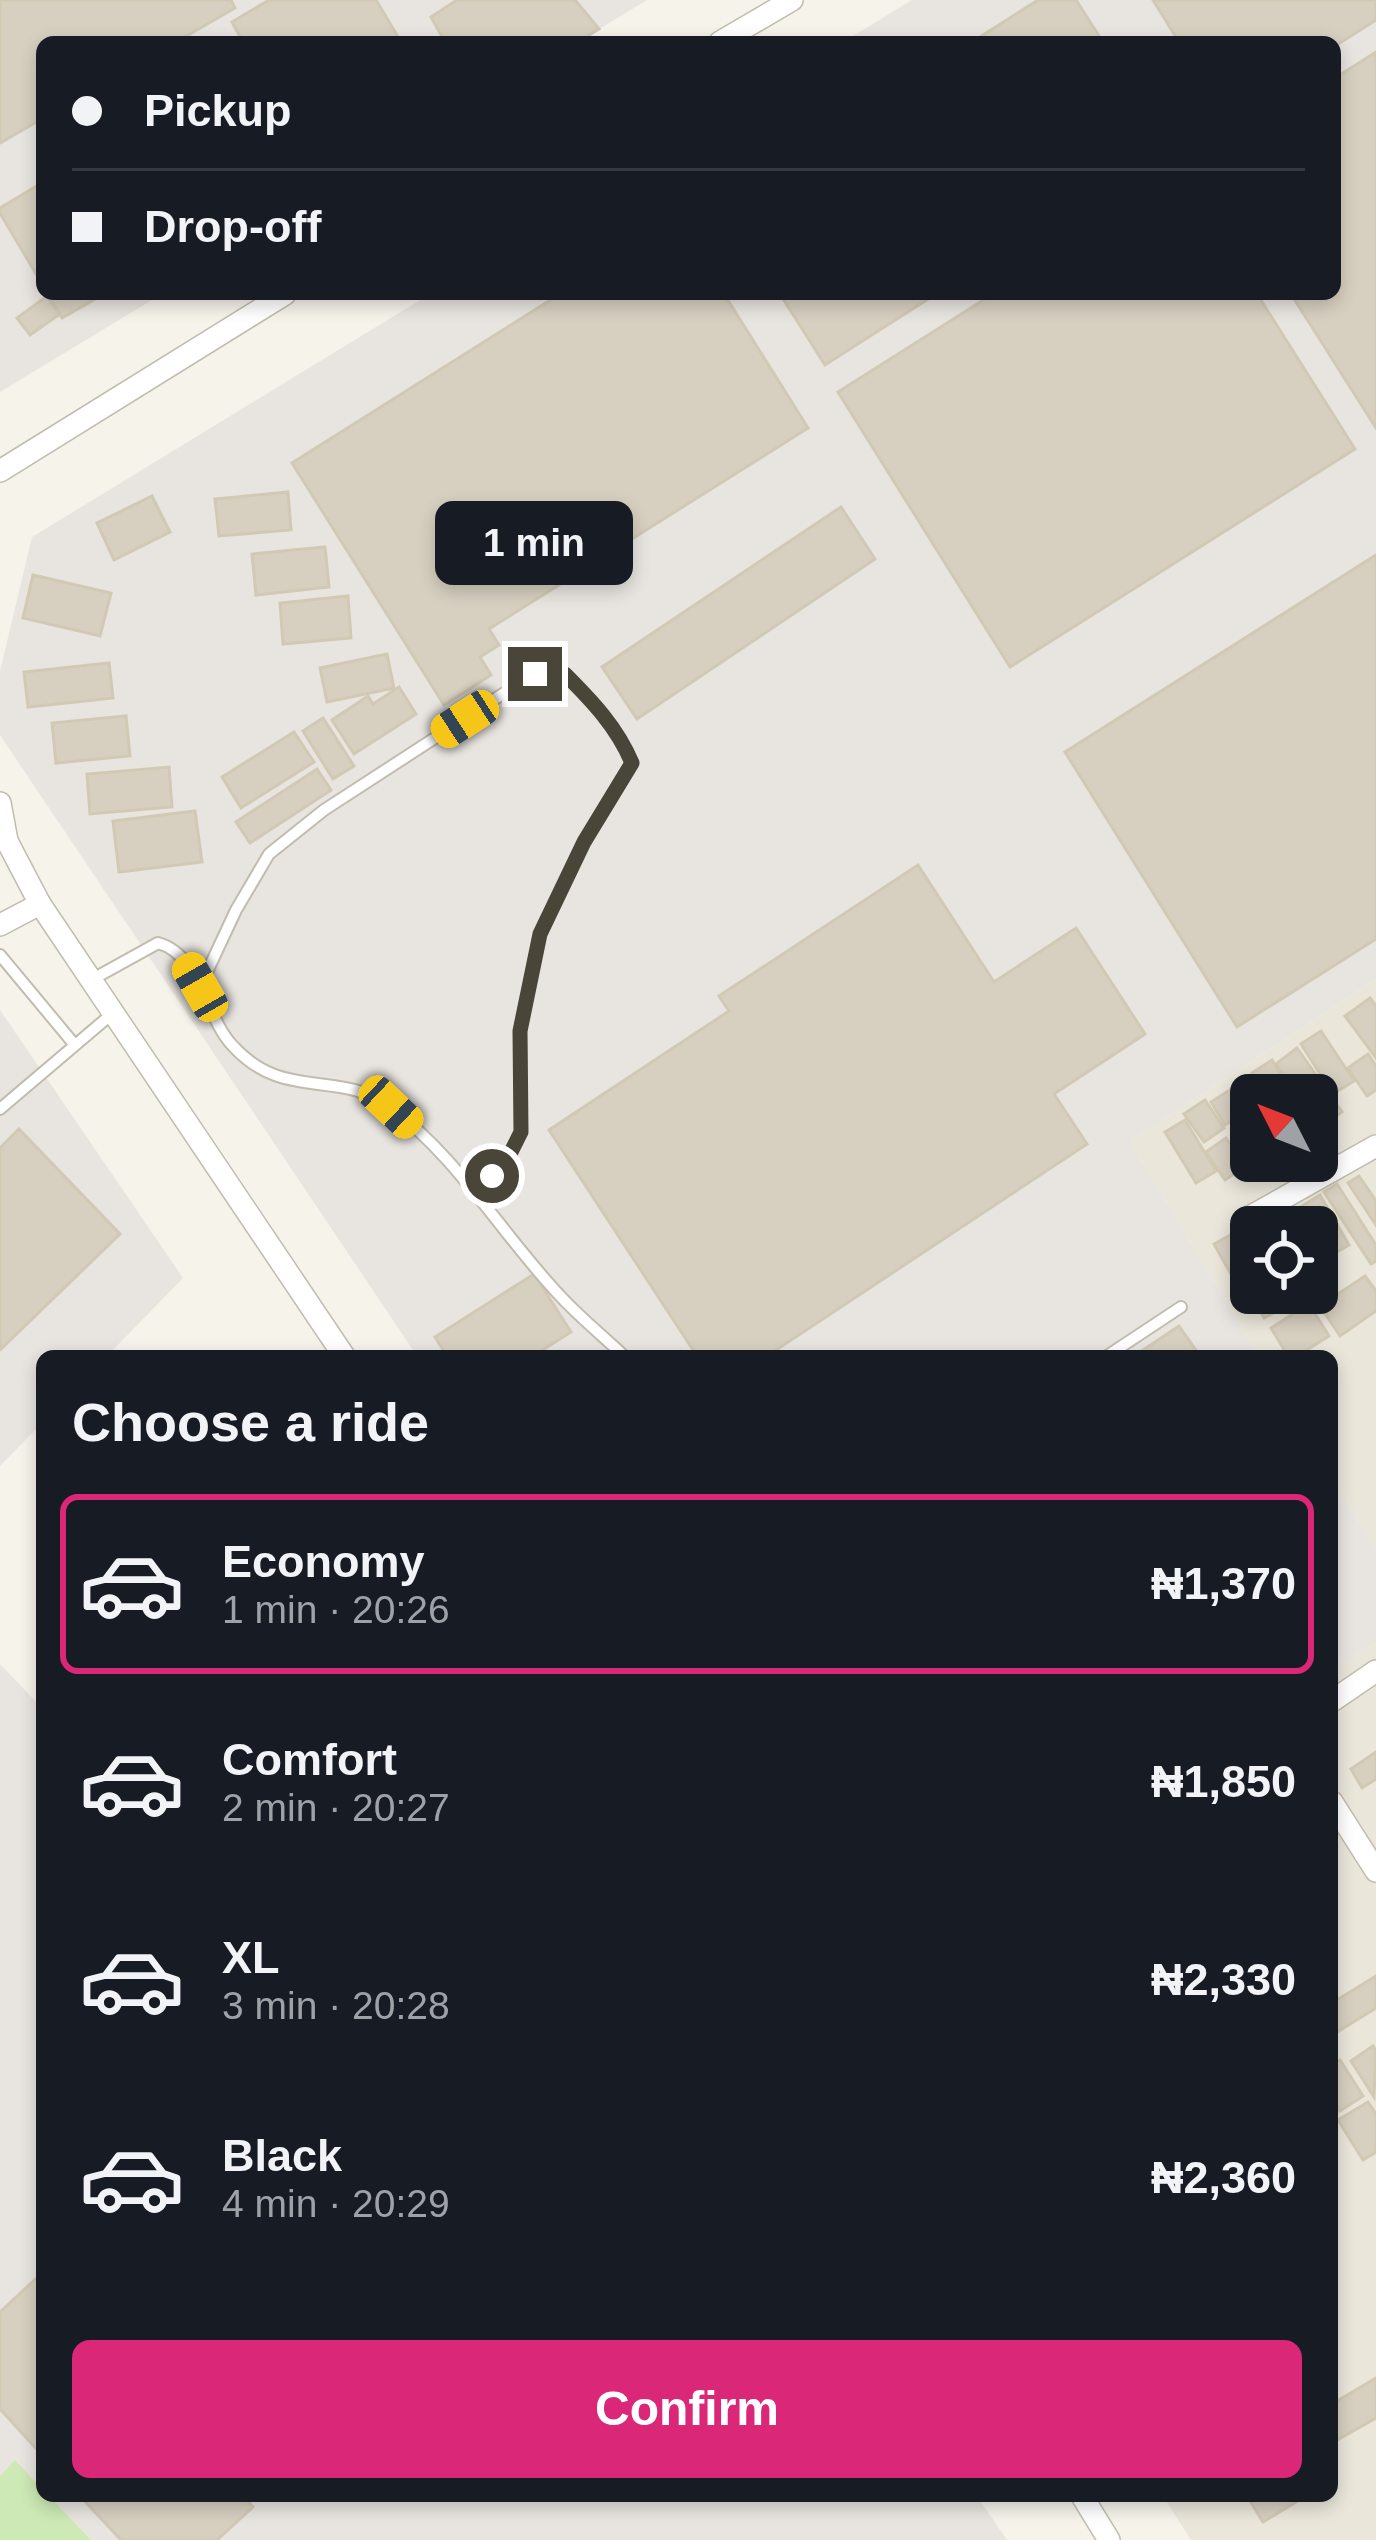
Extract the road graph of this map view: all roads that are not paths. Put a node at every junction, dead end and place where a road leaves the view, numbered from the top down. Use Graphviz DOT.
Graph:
graph roads {
  1 [pos="792,0"];
  2 [pos="730,36"];
  3 [pos="275,300"];
  4 [pos="0,471"];
  5 [pos="0,803"];
  6 [pos="3,839"];
  7 [pos="40,904"];
  8 [pos="0,925"];
  9 [pos="0,955"];
  10 [pos="91,980"];
  11 [pos="200,987"];
  12 [pos="112,1013"];
  13 [pos="74,1044"];
  14 [pos="0,1109"];
  15 [pos="1376,1146"];
  16 [pos="476,1196"];
  17 [pos="1268,1206"];
  18 [pos="1180,1307"];
  19 [pos="340,1350"];
  20 [pos="617,1350"];
  21 [pos="1116,1350"];
  22 [pos="1376,1671"];
  23 [pos="1338,1697"];
  24 [pos="1338,1811"];
  25 [pos="1376,1871"];
  26 [pos="1086,2502"];
  27 [pos="1109,2540"];
  1 -- 2 [label="street"];
  3 -- 4 [label="street"];
  5 -- 6 [label="street"];
  6 -- 7 [label="street"];
  7 -- 8 [label="street"];
  7 -- 10 [label="street"];
  9 -- 13 [label="lane"];
  10 -- 11 [label="lane"];
  10 -- 12 [label="street"];
  11 -- 16 [label="lane"];
  11 -- 16 [label="lane"];
  12 -- 13 [label="lane"];
  12 -- 19 [label="street"];
  13 -- 14 [label="lane"];
  15 -- 17 [label="street"];
  16 -- 20 [label="lane"];
  18 -- 21 [label="lane"];
  22 -- 23 [label="street"];
  24 -- 25 [label="street"];
  26 -- 27 [label="street"];
}
